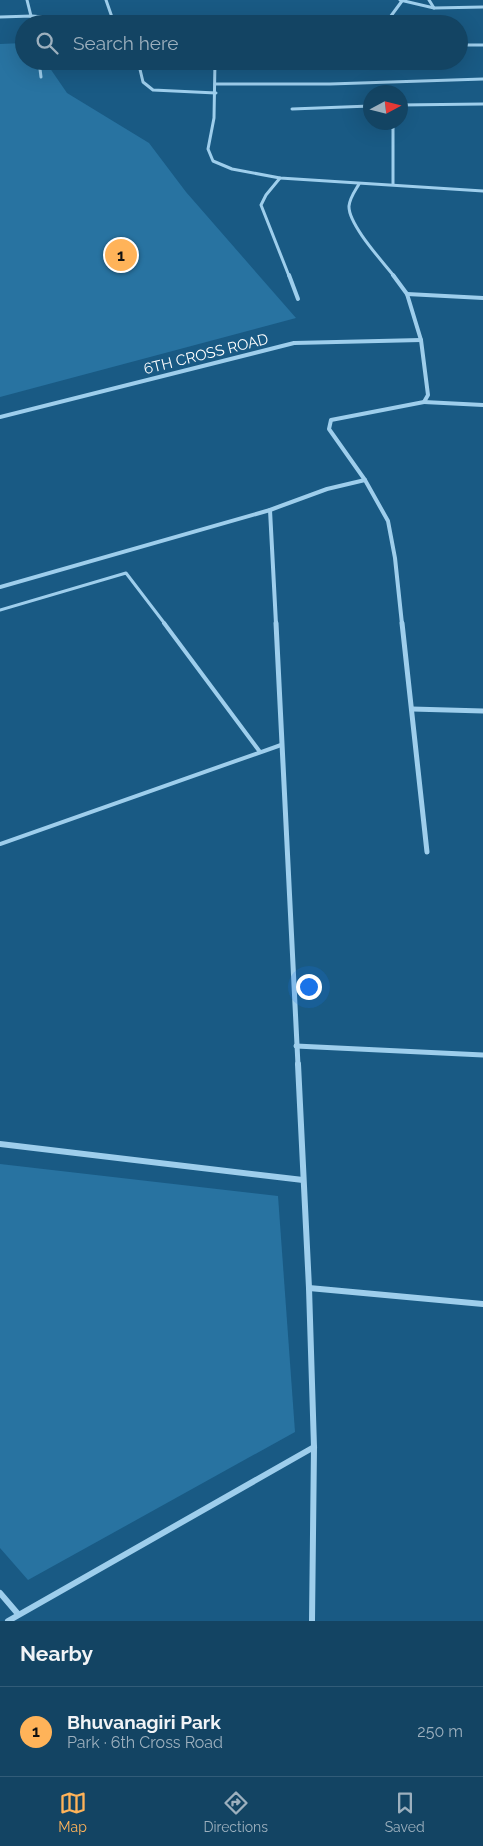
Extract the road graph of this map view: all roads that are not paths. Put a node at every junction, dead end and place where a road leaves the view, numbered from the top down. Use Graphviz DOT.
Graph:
graph roads {
  1 [pos="28,0"];
  2 [pos="106,0"];
  3 [pos="401,0"];
  4 [pos="429,0"];
  5 [pos="483,7"];
  6 [pos="434,8"];
  7 [pos="32,15"];
  8 [pos="111,15"];
  9 [pos="391,15"];
  10 [pos="0,17"];
  11 [pos="15,17"];
  12 [pos="468,45"];
  13 [pos="483,45"];
  14 [pos="40,70"];
  15 [pos="140,70"];
  16 [pos="216,70"];
  17 [pos="41,77"];
  18 [pos="483,79"];
  19 [pos="215,84"];
  20 [pos="216,93"];
  21 [pos="483,104"];
  22 [pos="408,105"];
  23 [pos="363,106"];
  24 [pos="292,109"];
  25 [pos="393,130"];
  26 [pos="280,178"];
  27 [pos="359,184"];
  28 [pos="393,184"];
  29 [pos="483,191"];
  30 [pos="407,294"];
  31 [pos="483,298"];
  32 [pos="298,299"];
  33 [pos="421,340"];
  34 [pos="424,402"];
  35 [pos="483,405"];
  36 [pos="0,418"];
  37 [pos="365,480"];
  38 [pos="270,510"];
  39 [pos="0,587"];
  40 [pos="0,610"];
  41 [pos="412,709"];
  42 [pos="483,711"];
  43 [pos="281,745"];
  44 [pos="260,752"];
  45 [pos="0,844"];
  46 [pos="427,852"];
  47 [pos="296,1046"];
  48 [pos="483,1055"];
  49 [pos="0,1144"];
  50 [pos="303,1180"];
  51 [pos="309,1288"];
  52 [pos="483,1304"];
  53 [pos="314,1447"];
  54 [pos="0,1593"];
  55 [pos="18,1614"];
  56 [pos="8,1621"];
  57 [pos="312,1621"];
  1 -- 7 [label="street"];
  2 -- 8 [label="street"];
  3 -- 6 [label="street"];
  3 -- 9 [label="street"];
  4 -- 6 [label="street"];
  5 -- 6 [label="street"];
  10 -- 11 [label="street"];
  12 -- 13 [label="street"];
  14 -- 17 [label="street"];
  15 -- 20 [label="street"];
  16 -- 19 [label="street"];
  18 -- 19 [label="street"];
  19 -- 20 [label="street"];
  20 -- 26 [label="street"];
  21 -- 22 [label="street"];
  23 -- 24 [label="street"];
  25 -- 28 [label="street"];
  26 -- 27 [label="street"];
  26 -- 32 [label="street"];
  27 -- 28 [label="street"];
  27 -- 30 [label="street"];
  28 -- 29 [label="street"];
  30 -- 31 [label="street"];
  30 -- 33 [label="street"];
  33 -- 34 [label="street"];
  33 -- 36 [label="street, 6TH CROSS ROAD"];
  34 -- 35 [label="street"];
  34 -- 37 [label="street"];
  37 -- 38 [label="street"];
  37 -- 41 [label="street"];
  38 -- 39 [label="street"];
  38 -- 43 [label="street"];
  40 -- 44 [label="lane"];
  41 -- 42 [label="street"];
  41 -- 46 [label="street"];
  43 -- 44 [label="lane"];
  43 -- 47 [label="street"];
  44 -- 45 [label="lane"];
  47 -- 48 [label="street"];
  47 -- 50 [label="street"];
  49 -- 50 [label="street"];
  50 -- 51 [label="street"];
  51 -- 52 [label="street"];
  51 -- 53 [label="street"];
  53 -- 55 [label="street"];
  53 -- 57 [label="street"];
  54 -- 55 [label="street"];
  55 -- 56 [label="street"];
}
